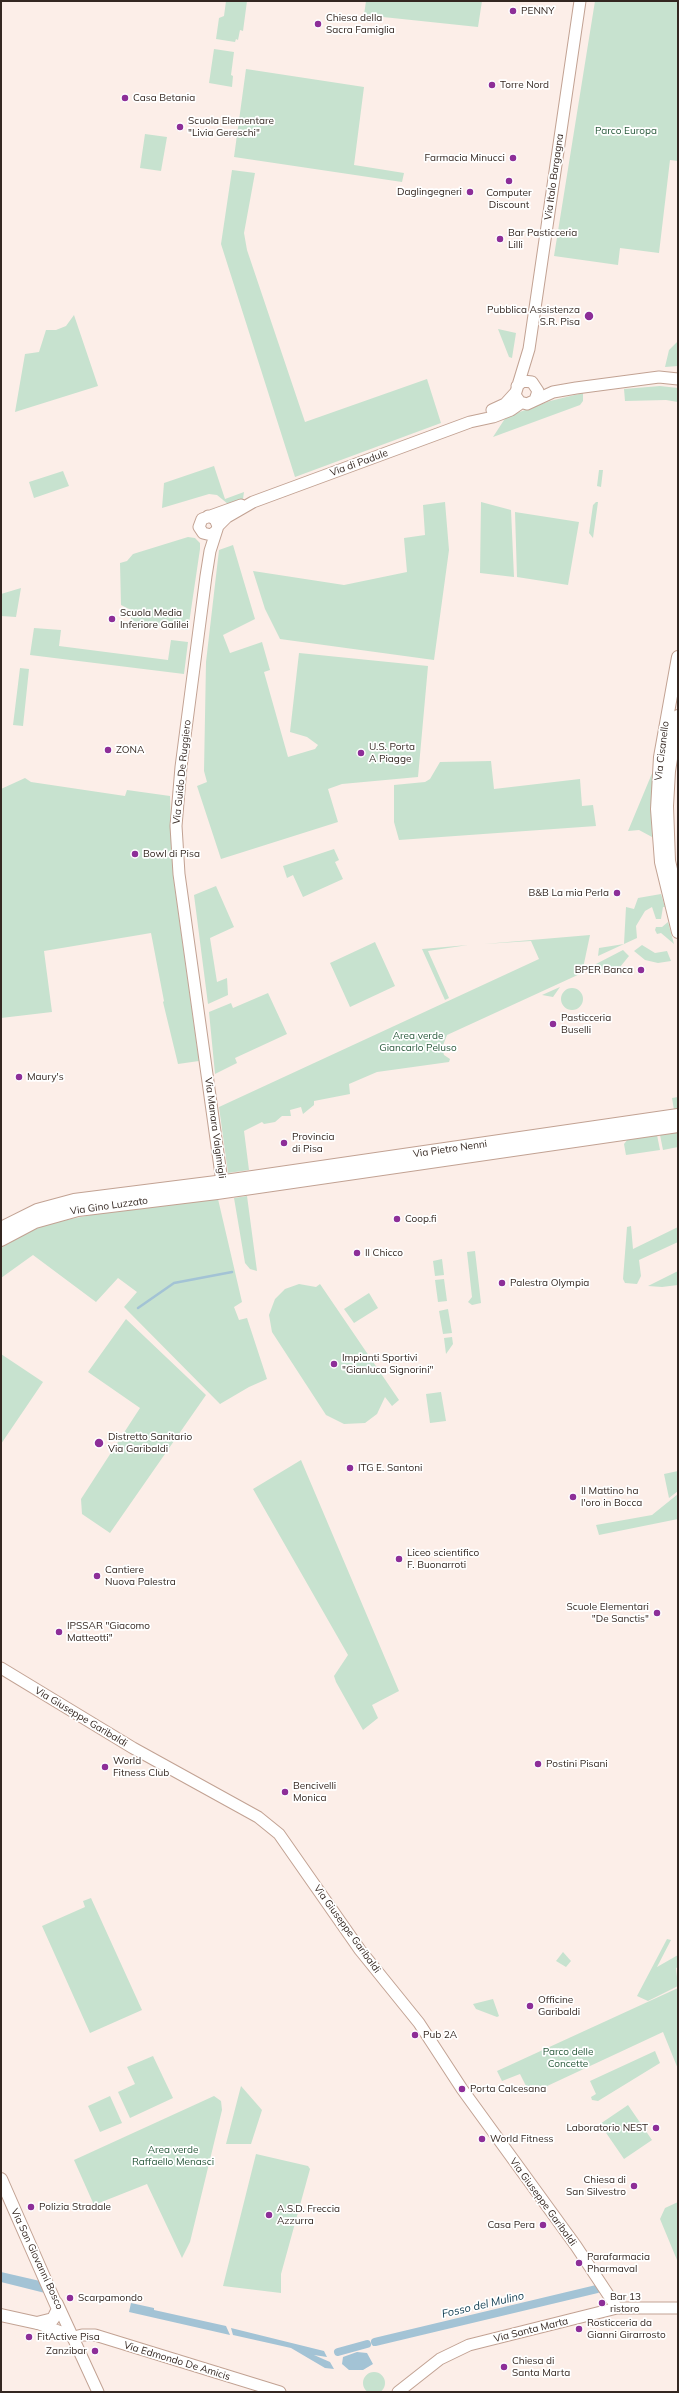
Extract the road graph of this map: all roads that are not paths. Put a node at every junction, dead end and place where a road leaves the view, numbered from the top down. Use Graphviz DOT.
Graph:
graph roads {
  1 [pos="580,2"];
  2 [pos="529,349"];
  3 [pos="678,372"];
  4 [pos="665,377"];
  5 [pos="678,379"];
  6 [pos="534,383"];
  7 [pos="553,392"];
  8 [pos="518,394"];
  9 [pos="535,400"];
  10 [pos="248,505"];
  11 [pos="208,516"];
  12 [pos="213,531"];
  13 [pos="678,657"];
  14 [pos="678,716"];
  15 [pos="664,847"];
  16 [pos="678,899"];
  17 [pos="678,932"];
  18 [pos="206,1065"];
  19 [pos="678,1116"];
  20 [pos="678,1126"];
  21 [pos="223,1186"];
  22 [pos="1,1228"];
  23 [pos="1,1240"];
  24 [pos="1,1668"];
  25 [pos="1,2179"];
  26 [pos="55,2299"];
  27 [pos="617,2308"];
  28 [pos="678,2308"];
  29 [pos="1,2315"];
  30 [pos="37,2323"];
  31 [pos="74,2337"];
  32 [pos="399,2391"];
  33 [pos="98,2392"];
  34 [pos="280,2392"];
  1 -- 2 [label="street, Via Italo Bargagna"];
  2 -- 6 [label="street, Via Italo Bargagna"];
  2 -- 8 [label="street, Via Italo Bargagna"];
  3 -- 4 [label="street"];
  4 -- 5 [label="street"];
  4 -- 7 [label="street"];
  6 -- 7 [label="street"];
  6 -- 8 [label="street"];
  6 -- 9 [label="street"];
  7 -- 9 [label="street"];
  8 -- 9 [label="street"];
  8 -- 10 [label="street, Via di Padule"];
  10 -- 11 [label="street, Via di Padule"];
  10 -- 12 [label="street, Via di Padule"];
  11 -- 12 [label="street"];
  11 -- 12 [label="street, Via Guido De Ruggiero"];
  12 -- 18 [label="street, Via Guido De Ruggiero"];
  13 -- 15 [label="main road, Via Cisanello"];
  14 -- 15 [label="main road, Via Cisanello"];
  15 -- 16 [label="main road"];
  15 -- 17 [label="main road"];
  18 -- 21 [label="street, Via Manara Valgimigli"];
  19 -- 21 [label="main road, Via Pietro Nenni"];
  20 -- 21 [label="main road, Via Pietro Nenni"];
  21 -- 22 [label="main road, Via Gino Luzzato"];
  21 -- 23 [label="main road, Via Gino Luzzato"];
  24 -- 27 [label="street, Via Giuseppe Garibaldi"];
  25 -- 26 [label="main road, Via San Giovanni Bosco"];
  26 -- 30 [label="main road"];
  26 -- 31 [label="street, Via San Giovanni Bosco"];
  27 -- 28 [label="street, Via Santa Marta"];
  27 -- 32 [label="street, Via Santa Marta"];
  29 -- 30 [label="main road"];
  30 -- 31 [label="street"];
  31 -- 33 [label="street, Via San Giovanni Bosco"];
  31 -- 34 [label="street, Via Edmondo De Amicis"];
}
